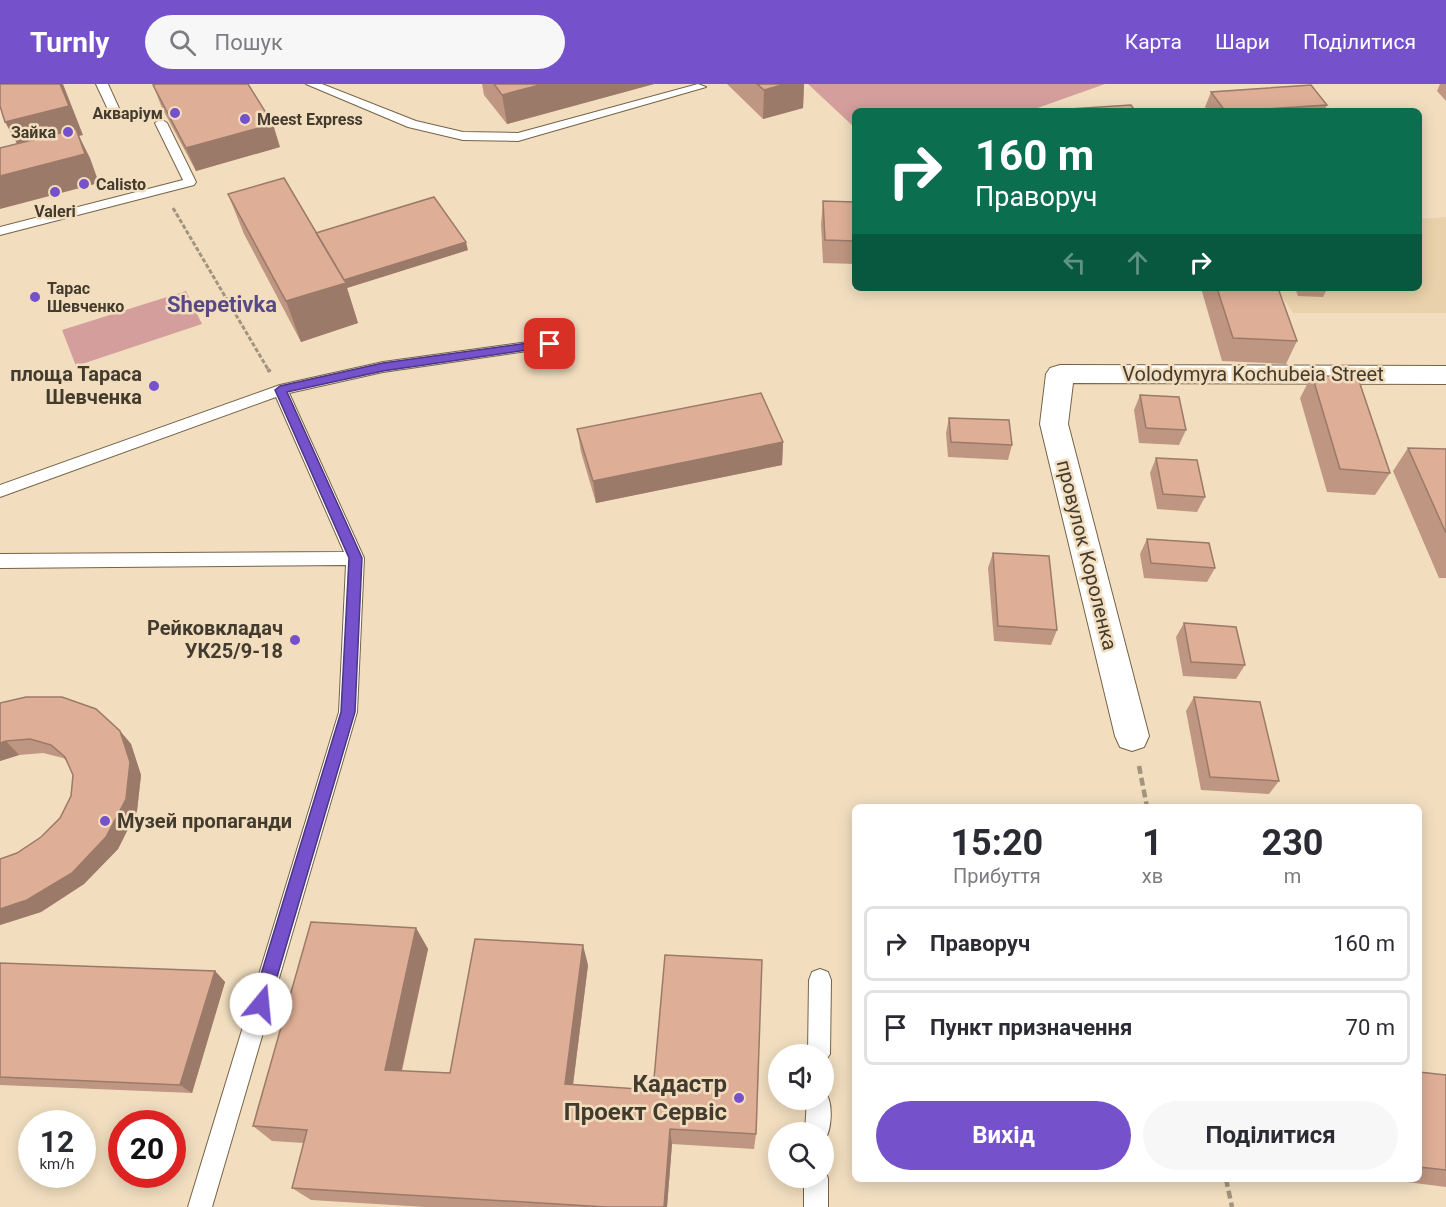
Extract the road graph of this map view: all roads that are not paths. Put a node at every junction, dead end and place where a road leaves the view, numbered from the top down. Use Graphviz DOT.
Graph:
graph roads {
  1 [pos="102,84"];
  2 [pos="312,84"];
  3 [pos="700,87"];
  4 [pos="116,115"];
  5 [pos="161,123"];
  6 [pos="0,231"];
  7 [pos="550,344"];
  8 [pos="1060,374"];
  9 [pos="1446,375"];
  10 [pos="280,390"];
  11 [pos="0,491"];
  12 [pos="356,558"];
  13 [pos="0,561"];
  14 [pos="1132,735"];
  15 [pos="820,980"];
  16 [pos="819,1044"];
  17 [pos="816,1188"];
  18 [pos="200,1207"];
  19 [pos="816,1207"];
  1 -- 4 [label="lane"];
  2 -- 3 [label="lane"];
  5 -- 6 [label="lane"];
  7 -- 10 [label="lane"];
  8 -- 9 [label="street, Volodymyra Kochubeia Street"];
  8 -- 14 [label="street, провулок Короленка"];
  10 -- 11 [label="lane"];
  10 -- 12 [label="lane"];
  12 -- 13 [label="lane"];
  12 -- 18 [label="lane"];
  15 -- 16 [label="lane"];
  17 -- 19 [label="lane"];
}
